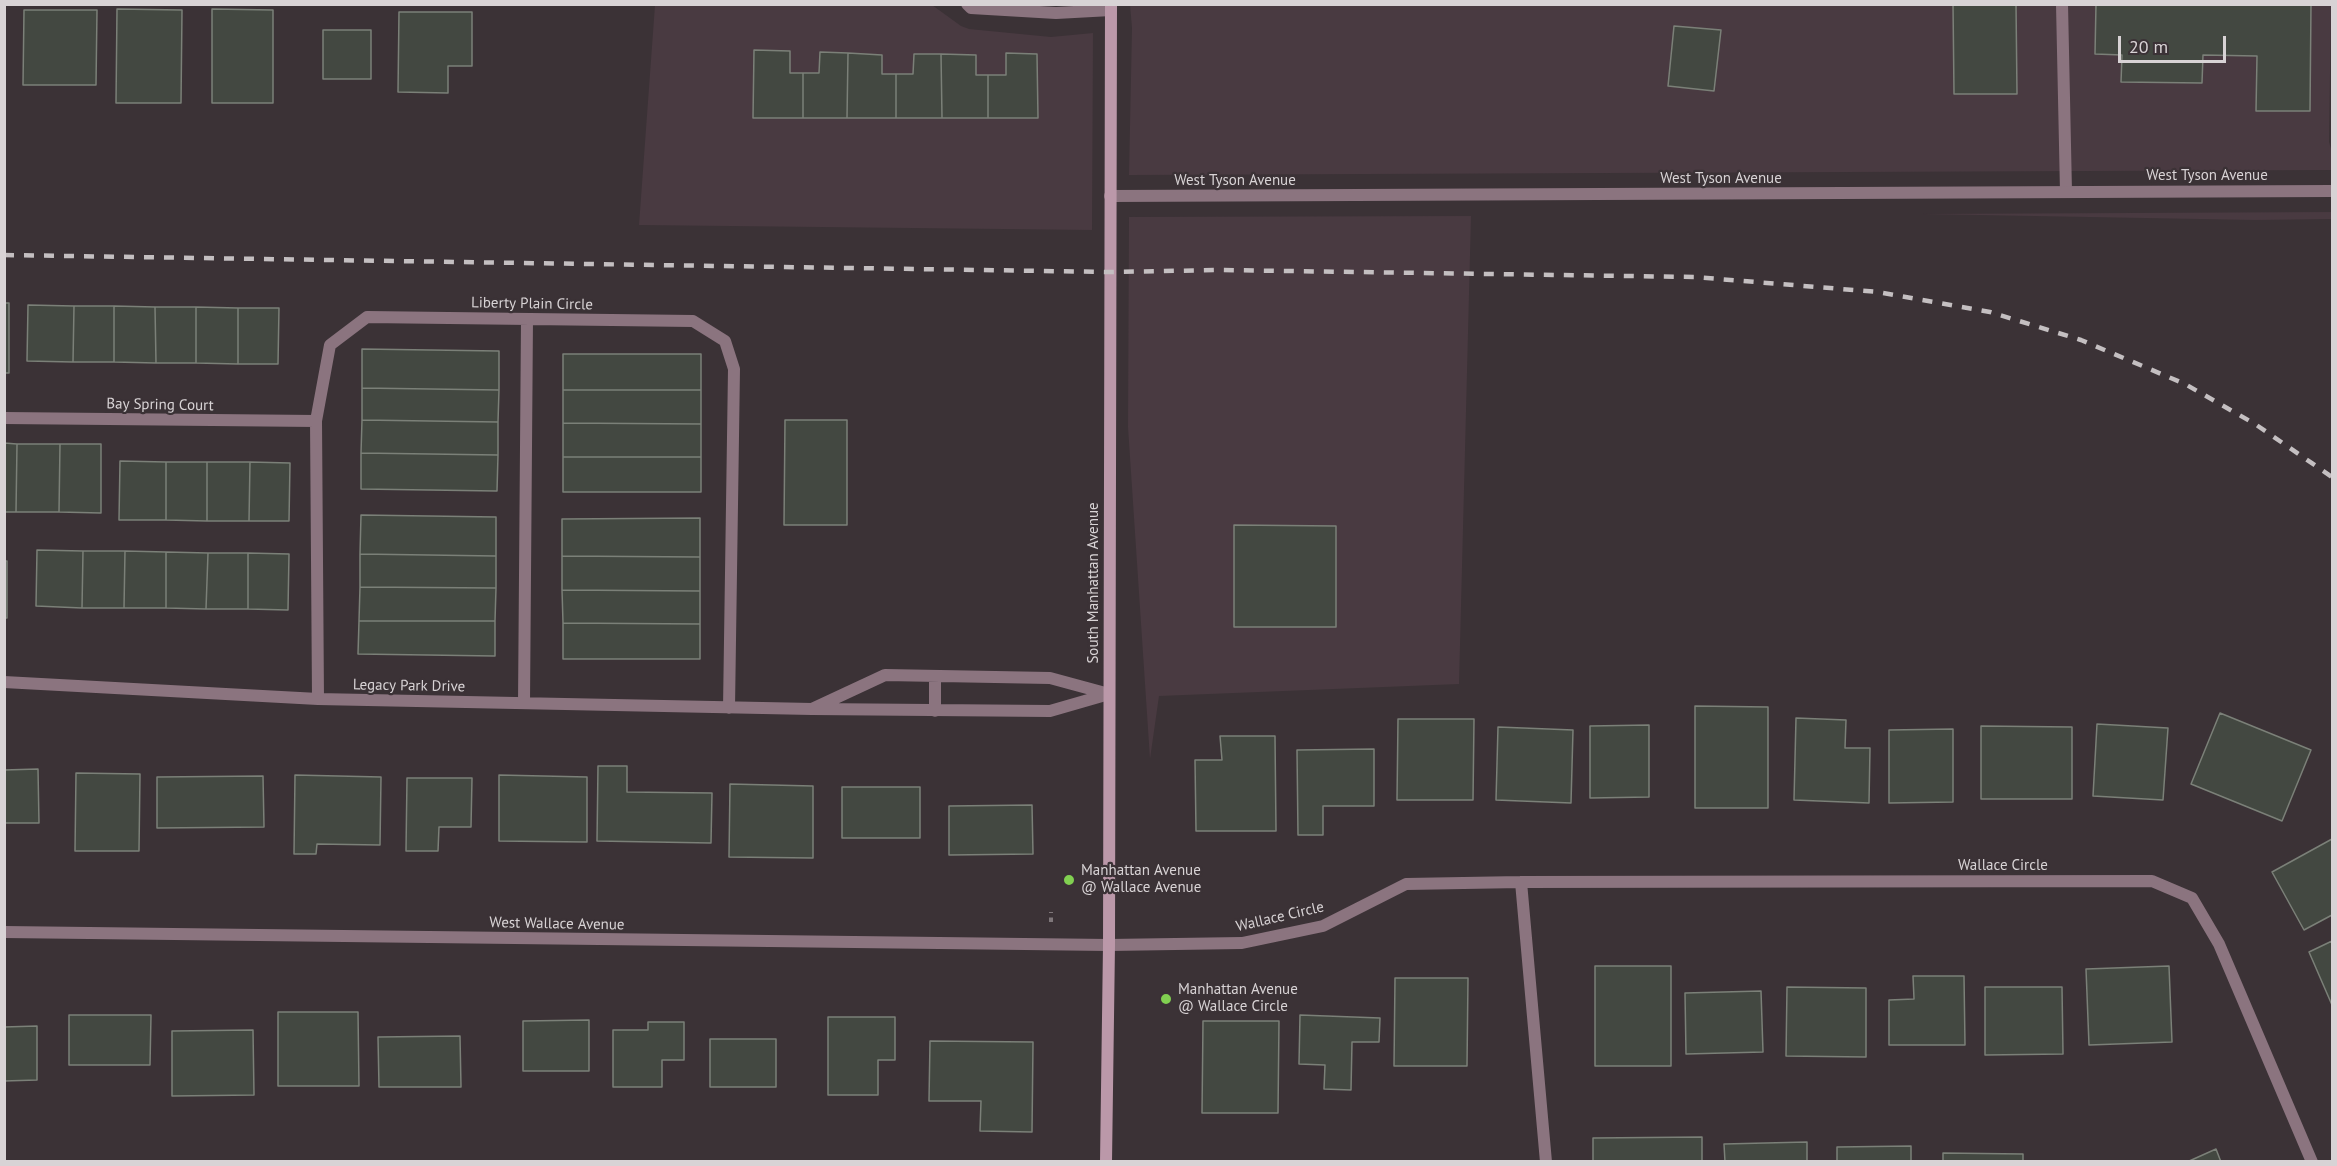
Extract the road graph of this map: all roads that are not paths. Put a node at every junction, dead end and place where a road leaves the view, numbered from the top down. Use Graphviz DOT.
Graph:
graph roads {
  1 [pos="966,4"];
  2 [pos="2062,4"];
  3 [pos="1111,7"];
  4 [pos="2332,191"];
  5 [pos="2066,192"];
  6 [pos="1110,196"];
  7 [pos="527,319"];
  8 [pos="4,418"];
  9 [pos="316,421"];
  10 [pos="935,676"];
  11 [pos="4,682"];
  12 [pos="1109,694"];
  13 [pos="318,699"];
  14 [pos="524,704"];
  15 [pos="729,708"];
  16 [pos="812,710"];
  17 [pos="935,711"];
  18 [pos="1521,882"];
  19 [pos="4,932"];
  20 [pos="1109,945"];
  21 [pos="1106,1161"];
  22 [pos="1546,1161"];
  23 [pos="2312,1161"];
  1 -- 3 [label="street"];
  2 -- 5 [label="street"];
  3 -- 6 [label="street, South Manhattan Avenue"];
  4 -- 5 [label="street, West Tyson Avenue"];
  5 -- 6 [label="street, West Tyson Avenue"];
  6 -- 12 [label="street, South Manhattan Avenue"];
  7 -- 9 [label="street, Liberty Plain Circle"];
  7 -- 14 [label="street"];
  7 -- 15 [label="street, Liberty Plain Circle"];
  8 -- 9 [label="street, Bay Spring Court"];
  9 -- 13 [label="street, Liberty Plain Circle"];
  10 -- 12 [label="street, Legacy Park Drive"];
  10 -- 16 [label="street, Legacy Park Drive"];
  10 -- 17 [label="street"];
  11 -- 13 [label="street, Legacy Park Drive"];
  12 -- 17 [label="street, Legacy Park Drive"];
  12 -- 20 [label="street, South Manhattan Avenue"];
  13 -- 14 [label="street, Legacy Park Drive"];
  14 -- 15 [label="street, Legacy Park Drive"];
  15 -- 16 [label="street, Legacy Park Drive"];
  16 -- 17 [label="street, Legacy Park Drive"];
  18 -- 20 [label="street, Wallace Circle"];
  18 -- 22 [label="street"];
  18 -- 23 [label="street, Wallace Circle"];
  19 -- 20 [label="street, West Wallace Avenue"];
  20 -- 21 [label="street, South Manhattan Avenue"];
}
